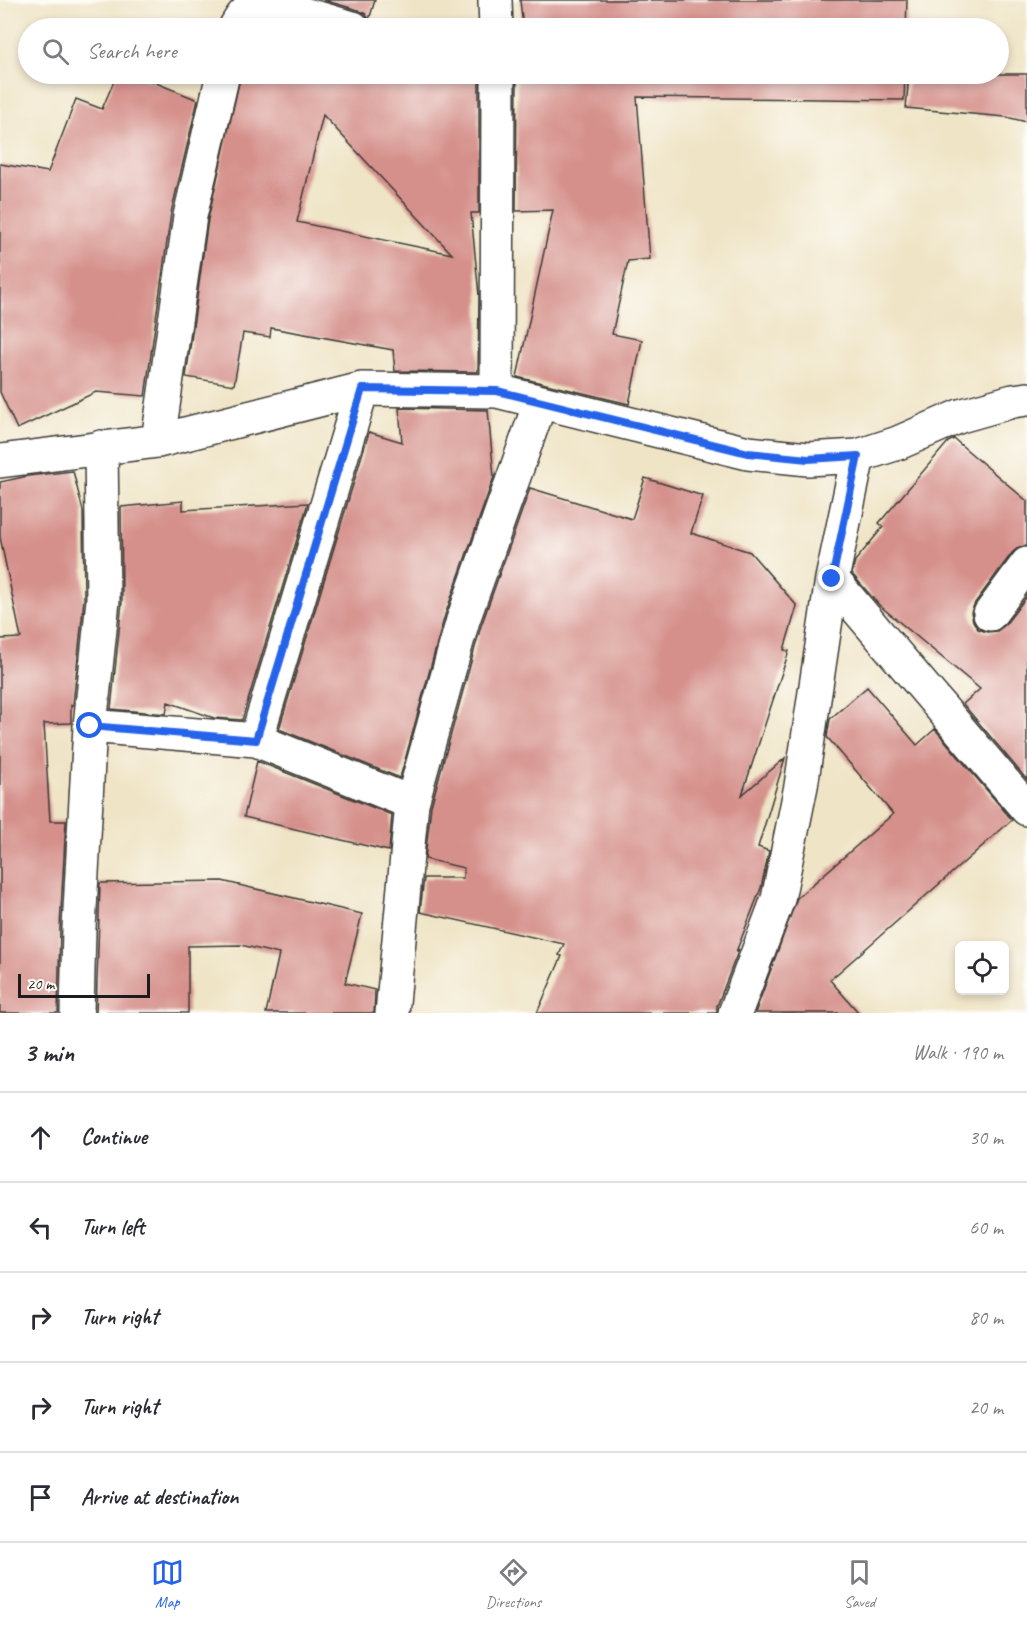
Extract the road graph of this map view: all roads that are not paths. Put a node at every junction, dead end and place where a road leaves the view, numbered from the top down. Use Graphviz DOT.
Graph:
graph roads {
  1 [pos="495,0"];
  2 [pos="241,18"];
  3 [pos="312,18"];
  4 [pos="496,18"];
  5 [pos="221,84"];
  6 [pos="498,84"];
  7 [pos="362,389"];
  8 [pos="497,391"];
  9 [pos="1027,399"];
  10 [pos="540,403"];
  11 [pos="158,441"];
  12 [pos="101,447"];
  13 [pos="858,456"];
  14 [pos="0,460"];
  15 [pos="1027,564"];
  16 [pos="832,579"];
  17 [pos="990,614"];
  18 [pos="90,726"];
  19 [pos="256,740"];
  20 [pos="412,803"];
  21 [pos="1027,809"];
  22 [pos="77,1013"];
  23 [pos="392,1013"];
  24 [pos="735,1013"];
  1 -- 4 [label="street"];
  2 -- 3 [label="street"];
  5 -- 11 [label="street"];
  6 -- 8 [label="street"];
  7 -- 8 [label="street"];
  7 -- 11 [label="street"];
  7 -- 19 [label="street"];
  8 -- 10 [label="street"];
  9 -- 13 [label="street"];
  10 -- 13 [label="street"];
  10 -- 20 [label="street"];
  11 -- 12 [label="street"];
  12 -- 14 [label="street"];
  12 -- 18 [label="street"];
  13 -- 16 [label="street"];
  15 -- 17 [label="street"];
  16 -- 21 [label="street"];
  16 -- 24 [label="street"];
  18 -- 19 [label="street"];
  18 -- 22 [label="street"];
  19 -- 20 [label="street"];
  20 -- 23 [label="street"];
}
